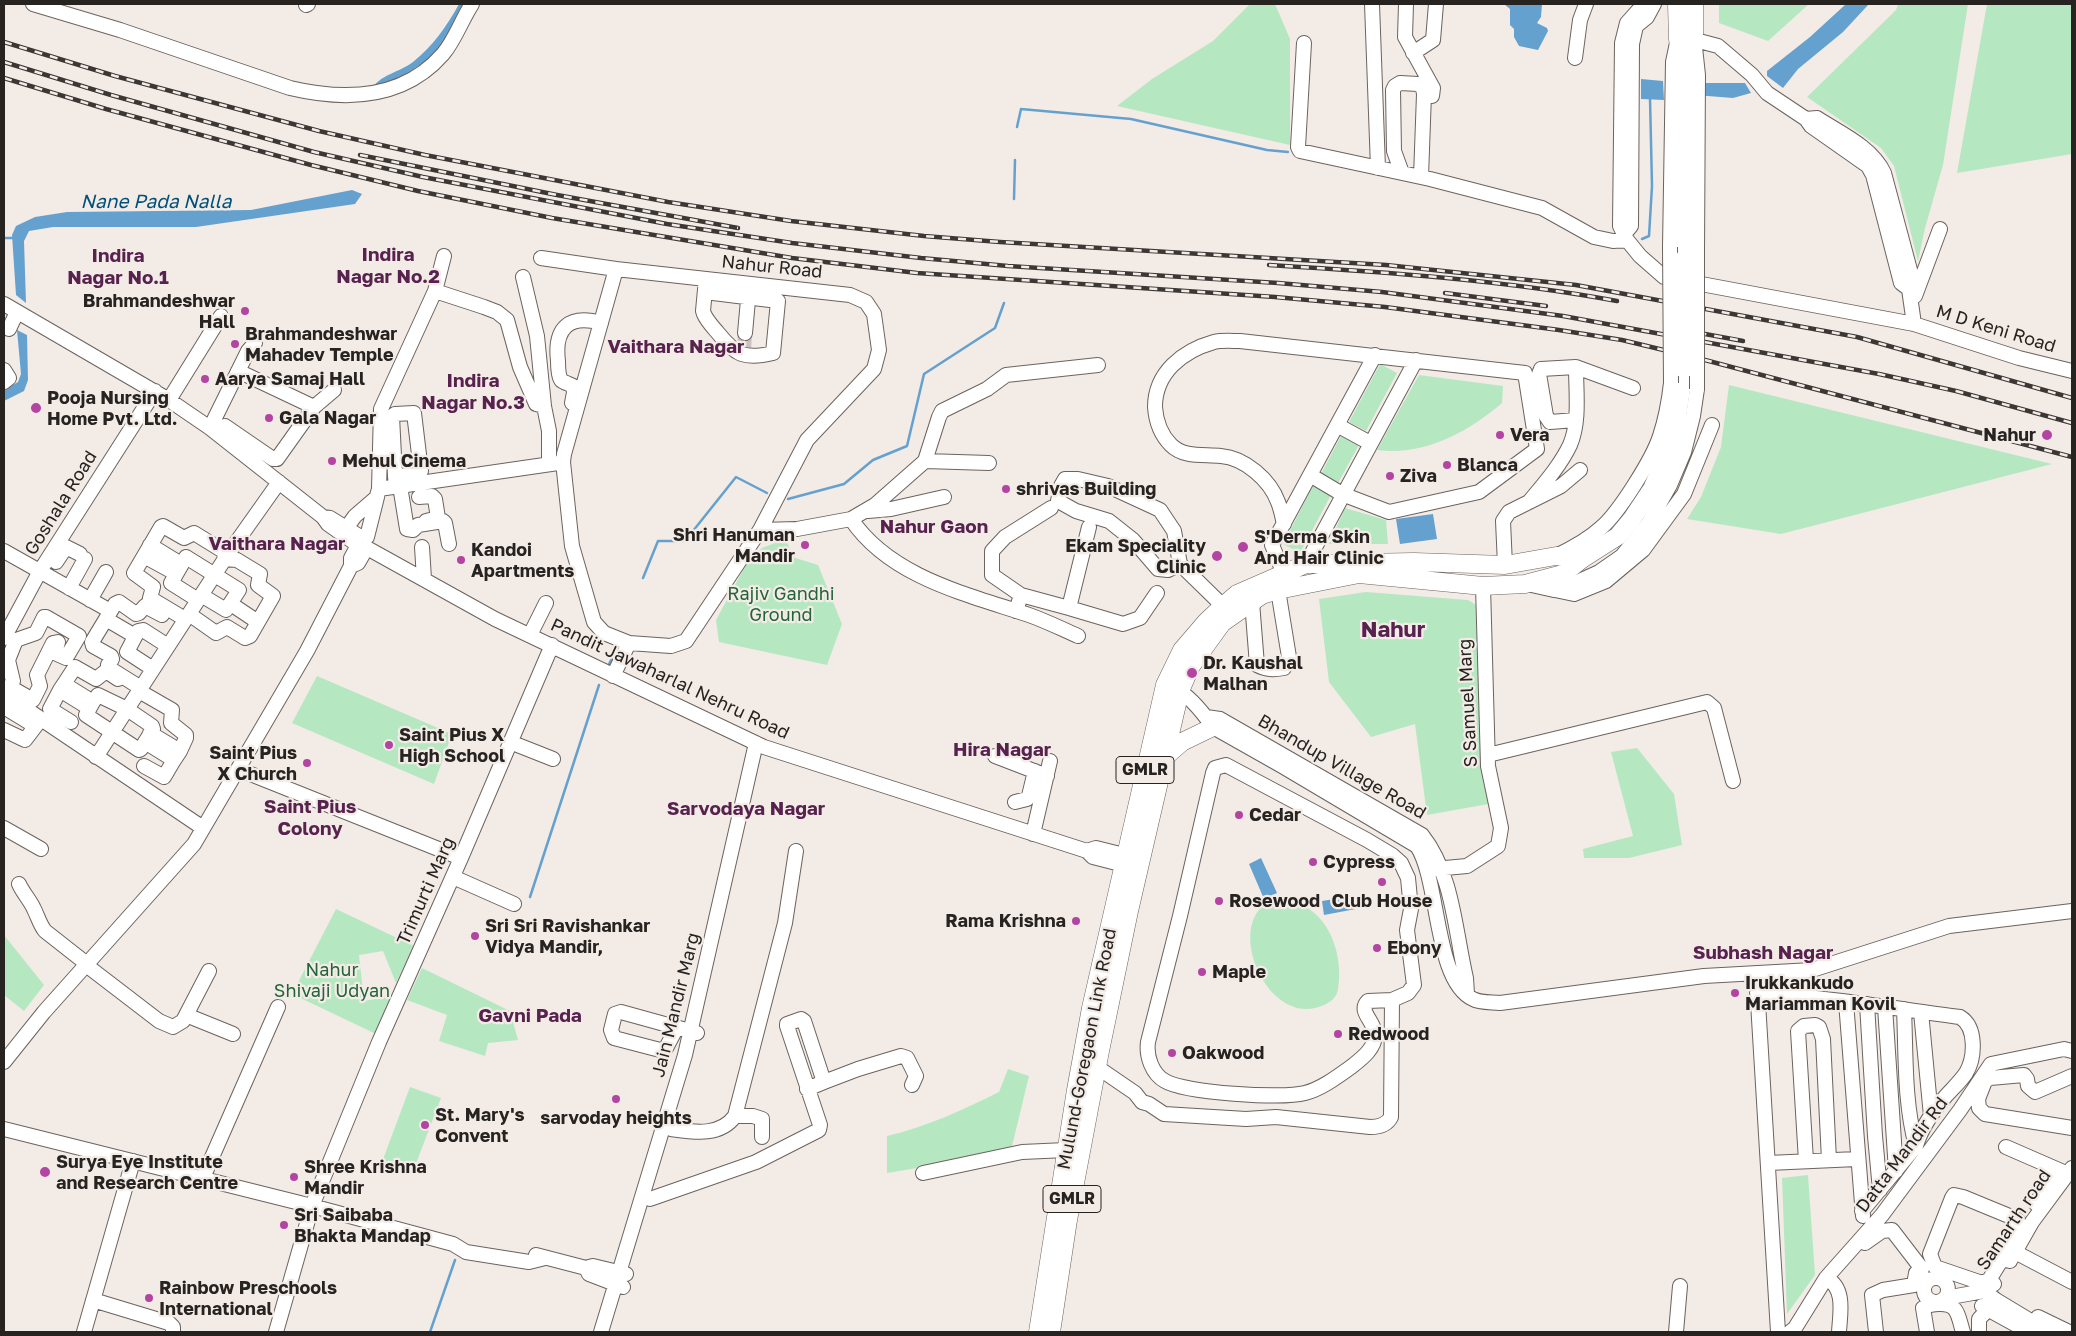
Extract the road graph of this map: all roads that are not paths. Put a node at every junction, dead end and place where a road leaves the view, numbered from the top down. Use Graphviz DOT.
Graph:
graph roads {
  1 [pos="33,4"];
  2 [pos="472,4"];
  3 [pos="1372,4"];
  4 [pos="1406,4"];
  5 [pos="1436,4"];
  6 [pos="1586,4"];
  7 [pos="1678,4"];
  8 [pos="1694,4"];
  9 [pos="1648,7"];
  10 [pos="1684,38"];
  11 [pos="1304,43"];
  12 [pos="1414,53"];
  13 [pos="1575,58"];
  14 [pos="1684,104"];
  15 [pos="1378,168"];
  16 [pos="1400,170"];
  17 [pos="1424,175"];
  18 [pos="1940,229"];
  19 [pos="1626,237"];
  20 [pos="444,256"];
  21 [pos="1690,256"];
  22 [pos="541,258"];
  23 [pos="616,269"];
  24 [pos="523,277"];
  25 [pos="706,285"];
  26 [pos="749,290"];
  27 [pos="434,291"];
  28 [pos="4,304"];
  29 [pos="1912,304"];
  30 [pos="17,312"];
  31 [pos="221,316"];
  32 [pos="601,323"];
  33 [pos="1914,324"];
  34 [pos="9,329"];
  35 [pos="745,333"];
  36 [pos="255,343"];
  37 [pos="1375,355"];
  38 [pos="1416,360"];
  39 [pos="1098,365"];
  40 [pos="1576,367"];
  41 [pos="4,370"];
  42 [pos="2072,371"];
  43 [pos="243,373"];
  44 [pos="4,382"];
  45 [pos="1633,388"];
  46 [pos="334,390"];
  47 [pos="155,391"];
  48 [pos="169,400"];
  49 [pos="574,402"];
  50 [pos="544,406"];
  51 [pos="314,407"];
  52 [pos="1576,420"];
  53 [pos="1337,425"];
  54 [pos="1712,425"];
  55 [pos="219,430"];
  56 [pos="1370,442"];
  57 [pos="254,454"];
  58 [pos="925,461"];
  59 [pos="563,462"];
  60 [pos="990,463"];
  61 [pos="549,464"];
  62 [pos="1580,470"];
  63 [pos="1310,475"];
  64 [pos="279,482"];
  65 [pos="399,483"];
  66 [pos="378,493"];
  67 [pos="1342,494"];
  68 [pos="419,497"];
  69 [pos="944,497"];
  70 [pos="1529,502"];
  71 [pos="1051,508"];
  72 [pos="864,512"];
  73 [pos="851,519"];
  74 [pos="1284,524"];
  75 [pos="1089,527"];
  76 [pos="760,530"];
  77 [pos="344,531"];
  78 [pos="362,543"];
  79 [pos="449,544"];
  80 [pos="422,547"];
  81 [pos="4,551"];
  82 [pos="147,551"];
  83 [pos="226,556"];
  84 [pos="1556,556"];
  85 [pos="1582,559"];
  86 [pos="1180,564"];
  87 [pos="1306,564"];
  88 [pos="1504,565"];
  89 [pos="178,569"];
  90 [pos="45,570"];
  91 [pos="106,572"];
  92 [pos="215,573"];
  93 [pos="424,579"];
  94 [pos="1281,582"];
  95 [pos="69,584"];
  96 [pos="1525,584"];
  97 [pos="1483,586"];
  98 [pos="1554,590"];
  99 [pos="1157,593"];
  100 [pos="1021,594"];
  101 [pos="199,598"];
  102 [pos="90,600"];
  103 [pos="233,601"];
  104 [pos="1252,602"];
  105 [pos="546,603"];
  106 [pos="1223,606"];
  107 [pos="1069,608"];
  108 [pos="1016,611"];
  109 [pos="104,617"];
  110 [pos="260,618"];
  111 [pos="185,620"];
  112 [pos="530,635"];
  113 [pos="1078,636"];
  114 [pos="4,638"];
  115 [pos="133,639"];
  116 [pos="628,643"];
  117 [pos="552,645"];
  118 [pos="168,646"];
  119 [pos="8,649"];
  120 [pos="153,669"];
  121 [pos="613,676"];
  122 [pos="62,687"];
  123 [pos="1173,688"];
  124 [pos="139,690"];
  125 [pos="6,696"];
  126 [pos="91,705"];
  127 [pos="127,709"];
  128 [pos="71,722"];
  129 [pos="1209,722"];
  130 [pos="38,723"];
  131 [pos="4,730"];
  132 [pos="111,734"];
  133 [pos="148,738"];
  134 [pos="510,742"];
  135 [pos="760,745"];
  136 [pos="1488,755"];
  137 [pos="177,756"];
  138 [pos="995,756"];
  139 [pos="96,757"];
  140 [pos="1165,757"];
  141 [pos="553,759"];
  142 [pos="1050,761"];
  143 [pos="144,766"];
  144 [pos="238,768"];
  145 [pos="1041,773"];
  146 [pos="1733,781"];
  147 [pos="1035,798"];
  148 [pos="1015,802"];
  149 [pos="4,828"];
  150 [pos="204,828"];
  151 [pos="1407,833"];
  152 [pos="1033,834"];
  153 [pos="41,849"];
  154 [pos="796,851"];
  155 [pos="461,858"];
  156 [pos="1132,862"];
  157 [pos="1434,869"];
  158 [pos="452,877"];
  159 [pos="19,884"];
  160 [pos="1449,896"];
  161 [pos="1433,898"];
  162 [pos="1416,901"];
  163 [pos="514,904"];
  164 [pos="2072,912"];
  165 [pos="87,965"];
  166 [pos="209,971"];
  167 [pos="1756,974"];
  168 [pos="1757,993"];
  169 [pos="1467,994"];
  170 [pos="1392,1000"];
  171 [pos="1846,1002"];
  172 [pos="1867,1004"];
  173 [pos="1885,1006"];
  174 [pos="278,1007"];
  175 [pos="1904,1009"];
  176 [pos="1922,1012"];
  177 [pos="186,1015"];
  178 [pos="233,1034"];
  179 [pos="2072,1051"];
  180 [pos="4,1062"];
  181 [pos="1098,1065"];
  182 [pos="2072,1076"];
  183 [pos="824,1082"];
  184 [pos="912,1085"];
  185 [pos="807,1089"];
  186 [pos="735,1116"];
  187 [pos="1930,1116"];
  188 [pos="2072,1128"];
  189 [pos="6,1129"];
  190 [pos="666,1137"];
  191 [pos="762,1137"];
  192 [pos="1916,1146"];
  193 [pos="2006,1147"];
  194 [pos="1066,1150"];
  195 [pos="1857,1159"];
  196 [pos="1829,1160"];
  197 [pos="133,1161"];
  198 [pos="1806,1161"];
  199 [pos="1768,1163"];
  200 [pos="1896,1171"];
  201 [pos="2065,1171"];
  202 [pos="923,1173"];
  203 [pos="202,1180"];
  204 [pos="1880,1190"];
  205 [pos="312,1206"];
  206 [pos="645,1206"];
  207 [pos="1059,1236"];
  208 [pos="2009,1257"];
  209 [pos="1830,1278"];
  210 [pos="1921,1279"];
  211 [pos="621,1280"];
  212 [pos="2072,1282"];
  213 [pos="1680,1286"];
  214 [pos="1984,1290"];
  215 [pos="1916,1293"];
  216 [pos="93,1300"];
  217 [pos="1947,1300"];
  218 [pos="1989,1305"];
  219 [pos="1928,1306"];
  220 [pos="609,1324"];
  221 [pos="2031,1325"];
  222 [pos="84,1332"];
  223 [pos="173,1332"];
  224 [pos="276,1332"];
  225 [pos="601,1332"];
  226 [pos="1038,1332"];
  227 [pos="1051,1332"];
  228 [pos="1676,1332"];
  229 [pos="1778,1332"];
  230 [pos="1790,1332"];
  231 [pos="1839,1332"];
  232 [pos="1876,1332"];
  233 [pos="1927,1332"];
  234 [pos="1963,1332"];
  235 [pos="1979,1332"];
  236 [pos="2049,1332"];
  237 [pos="2069,1332"];
  1 -- 2 [label="street"];
  3 -- 15 [label="street"];
  4 -- 12 [label="street"];
  5 -- 12 [label="street"];
  6 -- 13 [label="street"];
  7 -- 10 [label="main road"];
  8 -- 10 [label="main road"];
  9 -- 19 [label="street"];
  10 -- 14 [label="main road"];
  10 -- 29 [label="street, M D Keni Road"];
  11 -- 15 [label="street"];
  12 -- 17 [label="street"];
  14 -- 21 [label="main road"];
  14 -- 84 [label="street, bridge"];
  15 -- 16 [label="street"];
  16 -- 17 [label="street"];
  16 -- 17 [label="street"];
  17 -- 19 [label="street"];
  18 -- 29 [label="street"];
  19 -- 33 [label="street"];
  20 -- 27 [label="street"];
  21 -- 85 [label="main road, bridge"];
  21 -- 98 [label="street, bridge"];
  22 -- 23 [label="street"];
  23 -- 25 [label="street, Nahur Road"];
  23 -- 32 [label="street, Nahur Road"];
  24 -- 50 [label="street"];
  25 -- 26 [label="street, Nahur Road"];
  25 -- 26 [label="street"];
  26 -- 35 [label="street"];
  26 -- 76 [label="street, Nahur Road"];
  27 -- 50 [label="street"];
  27 -- 66 [label="street"];
  28 -- 30 [label="street"];
  29 -- 33 [label="street, M D Keni Road"];
  30 -- 34 [label="street"];
  30 -- 47 [label="street"];
  31 -- 48 [label="street"];
  32 -- 49 [label="street, Nahur Road"];
  32 -- 49 [label="street"];
  33 -- 42 [label="street, M D Keni Road"];
  36 -- 43 [label="street"];
  37 -- 38 [label="street"];
  37 -- 53 [label="street"];
  37 -- 74 [label="street"];
  38 -- 56 [label="street"];
  38 -- 67 [label="street"];
  39 -- 58 [label="street"];
  40 -- 45 [label="street"];
  40 -- 52 [label="street"];
  40 -- 52 [label="street"];
  41 -- 44 [label="street"];
  43 -- 51 [label="street"];
  43 -- 55 [label="street"];
  46 -- 51 [label="street"];
  47 -- 48 [label="street"];
  47 -- 90 [label="street, Goshala Road"];
  48 -- 55 [label="street"];
  49 -- 59 [label="street, Nahur Road"];
  50 -- 61 [label="street"];
  51 -- 57 [label="street"];
  52 -- 70 [label="street"];
  53 -- 56 [label="street"];
  53 -- 63 [label="street"];
  54 -- 98 [label="street"];
  55 -- 57 [label="street"];
  56 -- 67 [label="street"];
  57 -- 64 [label="street"];
  58 -- 60 [label="street"];
  58 -- 72 [label="street"];
  59 -- 61 [label="street"];
  59 -- 116 [label="street, Nahur Road"];
  61 -- 65 [label="street"];
  62 -- 70 [label="street"];
  63 -- 67 [label="street"];
  63 -- 74 [label="street"];
  64 -- 77 [label="street, Pandit Jawaharlal Nehru Road"];
  64 -- 83 [label="street"];
  65 -- 66 [label="street"];
  65 -- 68 [label="street"];
  65 -- 79 [label="street"];
  66 -- 77 [label="street"];
  66 -- 78 [label="street"];
  67 -- 87 [label="street"];
  69 -- 72 [label="street"];
  70 -- 88 [label="street"];
  71 -- 100 [label="street"];
  72 -- 73 [label="street"];
  73 -- 76 [label="street"];
  73 -- 108 [label="street"];
  74 -- 94 [label="street"];
  75 -- 107 [label="street"];
  76 -- 116 [label="street, Nahur Road"];
  77 -- 78 [label="street, Pandit Jawaharlal Nehru Road"];
  78 -- 93 [label="street, Pandit Jawaharlal Nehru Road"];
  78 -- 144 [label="street"];
  80 -- 93 [label="street"];
  81 -- 90 [label="street"];
  82 -- 83 [label="street"];
  82 -- 89 [label="street"];
  82 -- 111 [label="street"];
  83 -- 92 [label="street"];
  83 -- 110 [label="street"];
  84 -- 85 [label="main road, GMLR"];
  84 -- 88 [label="main road, GMLR"];
  85 -- 96 [label="main road, GMLR"];
  86 -- 86 [label="street"];
  86 -- 106 [label="street"];
  87 -- 88 [label="main road, GMLR"];
  87 -- 94 [label="main road, GMLR"];
  89 -- 92 [label="street"];
  89 -- 101 [label="street"];
  90 -- 95 [label="street"];
  90 -- 95 [label="street"];
  90 -- 114 [label="street, Goshala Road"];
  91 -- 102 [label="street"];
  92 -- 101 [label="street"];
  92 -- 103 [label="street"];
  93 -- 112 [label="street, Pandit Jawaharlal Nehru Road"];
  94 -- 97 [label="main road, GMLR"];
  94 -- 104 [label="main road, GMLR"];
  94 -- 104 [label="street"];
  94 -- 106 [label="main road, GMLR"];
  95 -- 102 [label="street"];
  96 -- 97 [label="main road, GMLR"];
  96 -- 98 [label="street"];
  97 -- 136 [label="street, S Samuel Marg"];
  99 -- 107 [label="street"];
  100 -- 107 [label="street"];
  100 -- 108 [label="street"];
  101 -- 103 [label="street"];
  101 -- 111 [label="street"];
  102 -- 109 [label="street"];
  103 -- 110 [label="street"];
  104 -- 123 [label="main road, GMLR"];
  105 -- 112 [label="street"];
  106 -- 123 [label="main road, GMLR"];
  108 -- 113 [label="street"];
  109 -- 111 [label="street"];
  109 -- 115 [label="street"];
  109 -- 124 [label="street"];
  110 -- 111 [label="street"];
  111 -- 118 [label="street"];
  112 -- 117 [label="street, Pandit Jawaharlal Nehru Road"];
  115 -- 118 [label="street"];
  115 -- 120 [label="street"];
  116 -- 121 [label="street"];
  117 -- 121 [label="street, Pandit Jawaharlal Nehru Road"];
  117 -- 134 [label="street, Trimurti Marg"];
  118 -- 120 [label="street"];
  119 -- 125 [label="street"];
  119 -- 125 [label="street"];
  120 -- 124 [label="street"];
  121 -- 135 [label="street, Pandit Jawaharlal Nehru Road"];
  122 -- 124 [label="street"];
  122 -- 126 [label="street"];
  122 -- 128 [label="street"];
  123 -- 129 [label="street"];
  123 -- 140 [label="main road, GMLR"];
  123 -- 156 [label="main road, GMLR"];
  124 -- 127 [label="street"];
  124 -- 137 [label="street"];
  125 -- 130 [label="street"];
  126 -- 127 [label="street"];
  126 -- 132 [label="street"];
  127 -- 132 [label="street"];
  127 -- 133 [label="street"];
  129 -- 140 [label="main road"];
  129 -- 151 [label="street"];
  130 -- 131 [label="street"];
  130 -- 139 [label="street"];
  132 -- 133 [label="street"];
  132 -- 139 [label="street"];
  133 -- 137 [label="street"];
  134 -- 141 [label="street"];
  134 -- 155 [label="street, Trimurti Marg"];
  135 -- 152 [label="street, Pandit Jawaharlal Nehru Road"];
  135 -- 190 [label="street, Jain Mandir Marg"];
  136 -- 146 [label="street"];
  136 -- 157 [label="street, S Samuel Marg"];
  137 -- 143 [label="street"];
  138 -- 145 [label="street"];
  139 -- 150 [label="street"];
  140 -- 156 [label="main road, GMLR"];
  142 -- 145 [label="street"];
  144 -- 150 [label="street"];
  144 -- 155 [label="street"];
  145 -- 147 [label="street"];
  147 -- 148 [label="street"];
  147 -- 152 [label="street"];
  149 -- 153 [label="street"];
  150 -- 165 [label="street"];
  151 -- 157 [label="street, Bhandup Village Road"];
  151 -- 157 [label="street, Bhandup Village Road"];
  152 -- 156 [label="street, Pandit Jawaharlal Nehru Road"];
  154 -- 186 [label="street"];
  155 -- 158 [label="street, Trimurti Marg"];
  156 -- 181 [label="main road, Mulund-Goregaon Link Road / GMLR"];
  156 -- 194 [label="main road, Mulund-Goregaon Link Road / GMLR"];
  157 -- 160 [label="street, Bhandup Village Road"];
  157 -- 161 [label="street, Bhandup Village Road"];
  158 -- 163 [label="street"];
  158 -- 205 [label="street, Trimurti Marg"];
  159 -- 165 [label="street"];
  160 -- 161 [label="street"];
  160 -- 169 [label="street, Bhandup Village Road"];
  161 -- 162 [label="street"];
  161 -- 169 [label="street, Bhandup Village Road"];
  164 -- 167 [label="street"];
  165 -- 177 [label="street"];
  165 -- 180 [label="street"];
  166 -- 177 [label="street"];
  167 -- 168 [label="street"];
  167 -- 169 [label="street"];
  168 -- 171 [label="street"];
  168 -- 199 [label="street"];
  170 -- 170 [label="street"];
  170 -- 181 [label="street"];
  171 -- 172 [label="street"];
  171 -- 195 [label="street"];
  172 -- 173 [label="street"];
  172 -- 204 [label="street"];
  173 -- 175 [label="street"];
  173 -- 200 [label="street"];
  174 -- 203 [label="street"];
  175 -- 176 [label="street"];
  175 -- 192 [label="street"];
  176 -- 187 [label="street"];
  176 -- 187 [label="street"];
  177 -- 178 [label="street"];
  179 -- 209 [label="street, Datta Mandir Rd"];
  181 -- 207 [label="main road, Mulund-Goregaon Link Road / GMLR"];
  182 -- 188 [label="street"];
  183 -- 184 [label="street"];
  183 -- 185 [label="street"];
  183 -- 185 [label="street"];
  185 -- 206 [label="street"];
  186 -- 190 [label="street"];
  186 -- 191 [label="street"];
  187 -- 192 [label="street"];
  189 -- 197 [label="street"];
  190 -- 206 [label="street, Jain Mandir Marg"];
  192 -- 200 [label="street"];
  193 -- 201 [label="street"];
  194 -- 202 [label="street"];
  194 -- 207 [label="main road, Mulund-Goregaon Link Road / GMLR"];
  195 -- 196 [label="street"];
  195 -- 204 [label="street"];
  196 -- 198 [label="street"];
  196 -- 198 [label="street"];
  197 -- 203 [label="street"];
  197 -- 216 [label="street"];
  198 -- 199 [label="street"];
  199 -- 229 [label="street"];
  200 -- 204 [label="street"];
  201 -- 208 [label="street, Samarth road"];
  203 -- 205 [label="street"];
  205 -- 211 [label="street"];
  205 -- 224 [label="street, Trimurti Marg"];
  206 -- 211 [label="street, Jain Mandir Marg"];
  207 -- 226 [label="main road, Mulund-Goregaon Link Road / GMLR"];
  207 -- 227 [label="main road, Mulund-Goregaon Link Road / GMLR"];
  208 -- 208 [label="street"];
  208 -- 212 [label="street"];
  208 -- 214 [label="street, Samarth road"];
  209 -- 210 [label="street"];
  209 -- 230 [label="street, Datta Mandir Rd"];
  209 -- 231 [label="street"];
  210 -- 217 [label="street"];
  210 -- 232 [label="street"];
  211 -- 220 [label="street, Jain Mandir Marg"];
  213 -- 228 [label="street"];
  214 -- 217 [label="street"];
  214 -- 218 [label="street"];
  215 -- 219 [label="street"];
  216 -- 222 [label="street"];
  216 -- 223 [label="street"];
  217 -- 219 [label="street"];
  217 -- 234 [label="street"];
  218 -- 221 [label="street"];
  218 -- 235 [label="street"];
  219 -- 233 [label="street"];
  220 -- 225 [label="street, Jain Mandir Marg"];
  221 -- 236 [label="street"];
  221 -- 237 [label="street"];
}
